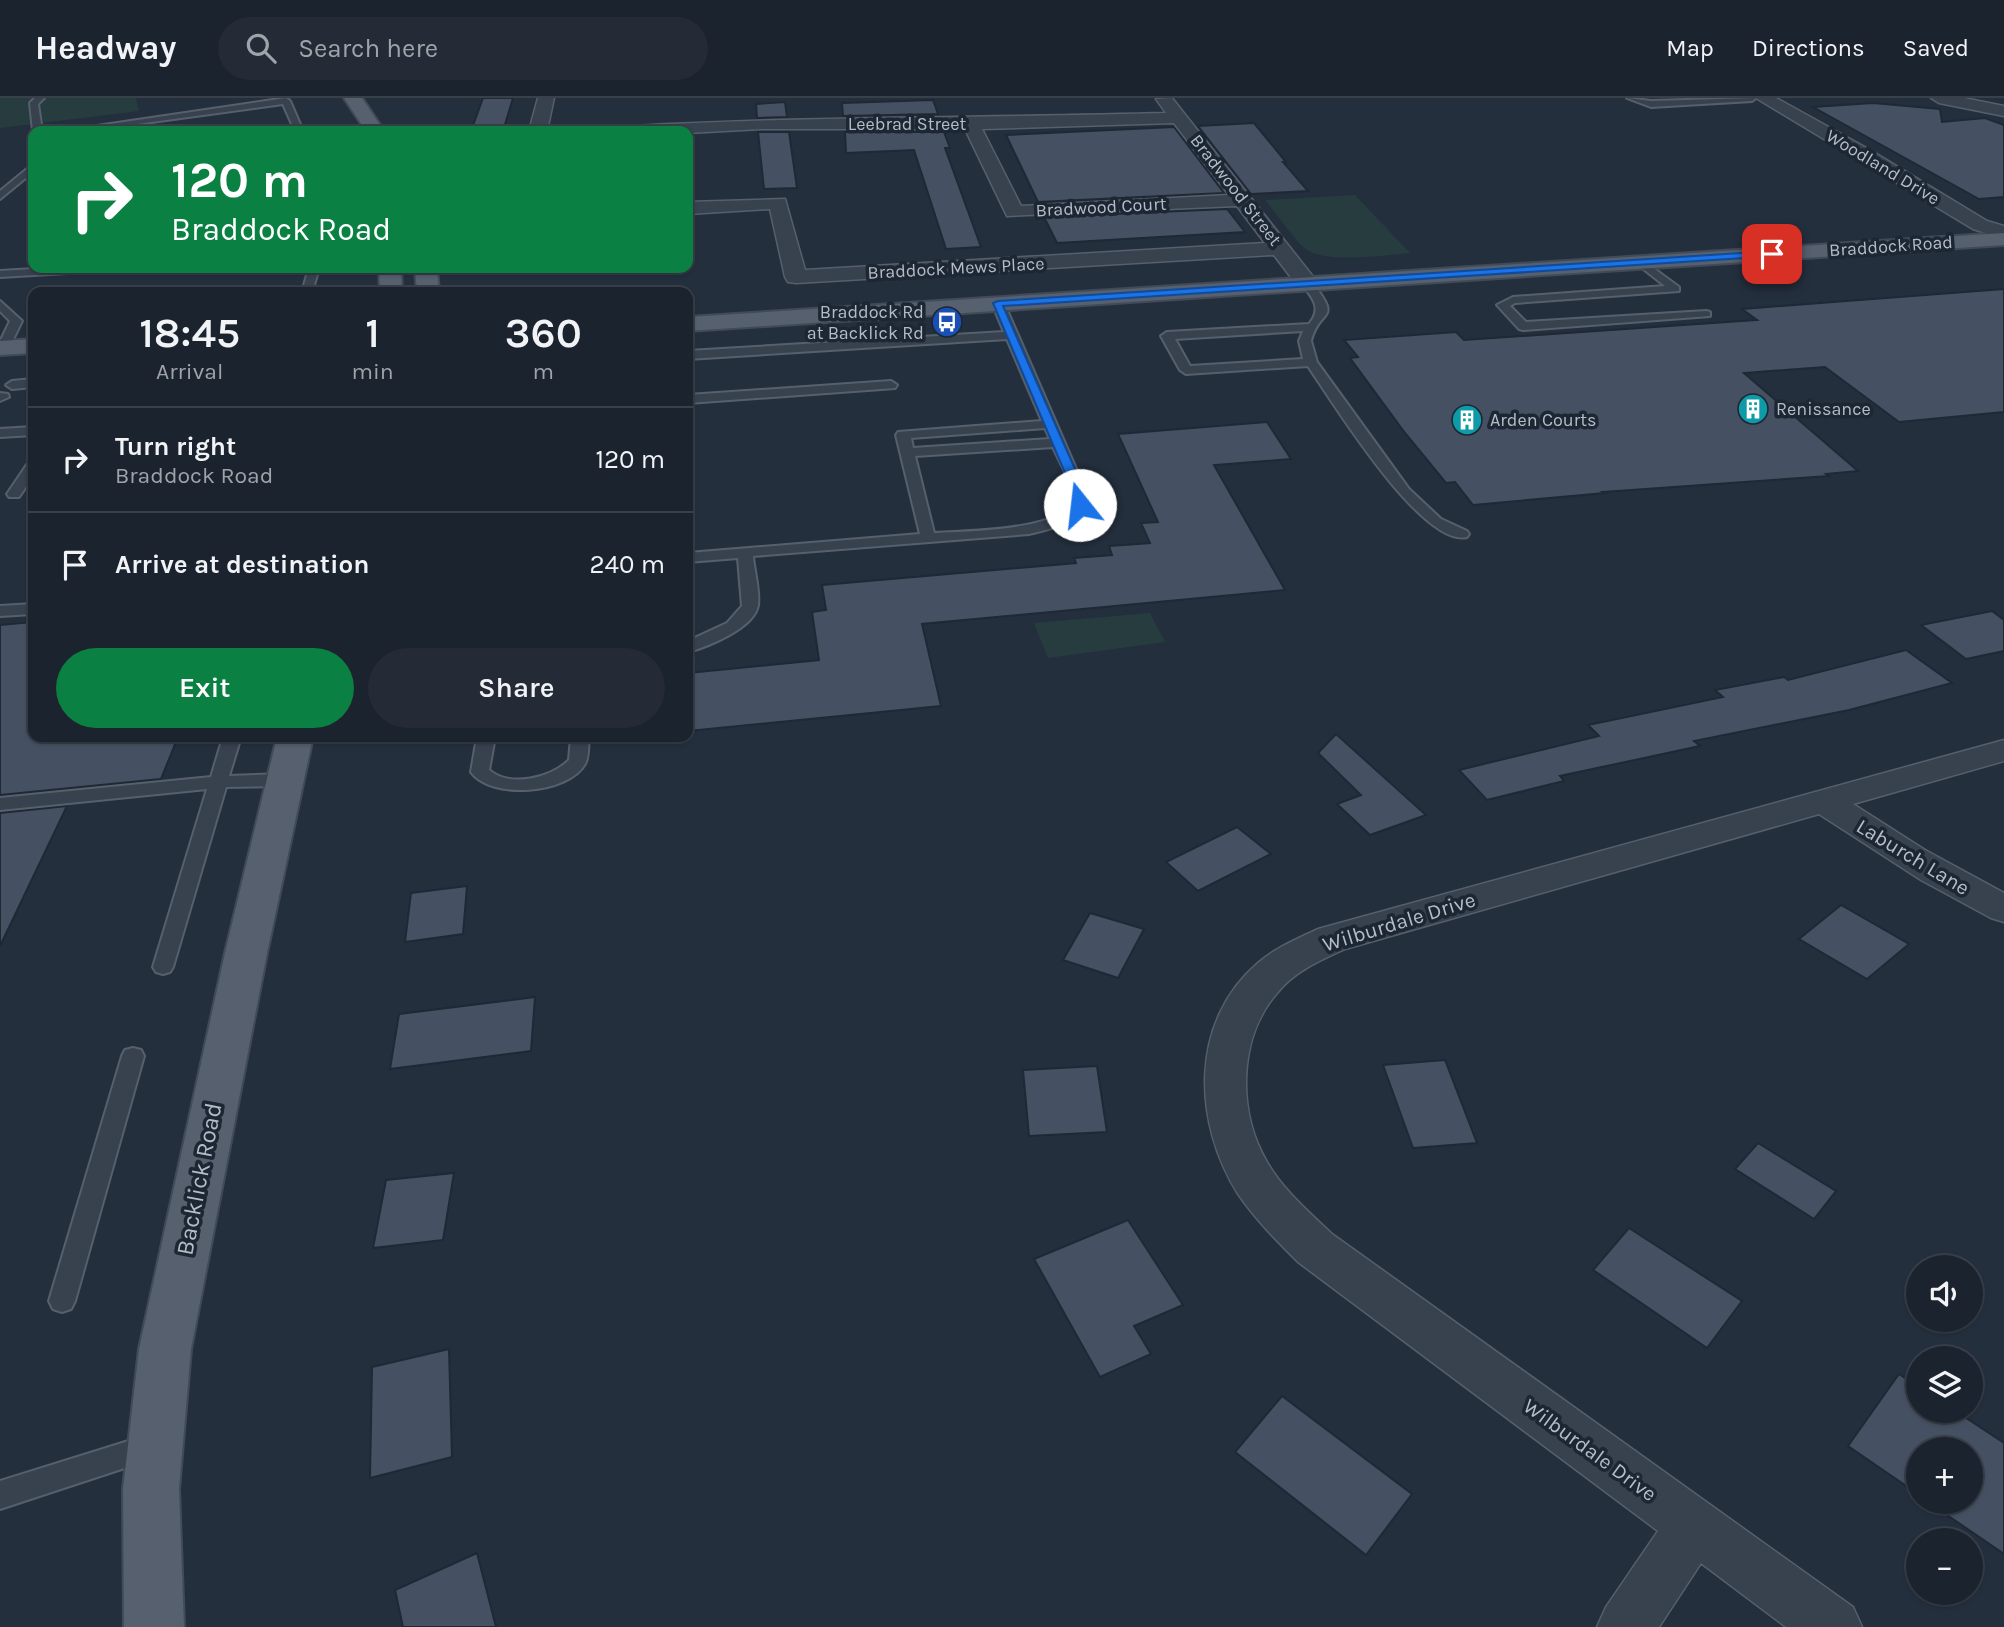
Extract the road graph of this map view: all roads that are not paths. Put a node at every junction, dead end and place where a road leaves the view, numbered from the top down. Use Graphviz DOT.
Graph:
graph roads {
  1 [pos="40,98"];
  2 [pos="353,98"];
  3 [pos="546,98"];
  4 [pos="1163,98"];
  5 [pos="1631,98"];
  6 [pos="1752,98"];
  7 [pos="1764,98"];
  8 [pos="1939,98"];
  9 [pos="2004,111"];
  10 [pos="1179,118"];
  11 [pos="971,124"];
  12 [pos="37,126"];
  13 [pos="106,126"];
  14 [pos="297,126"];
  15 [pos="371,126"];
  16 [pos="539,126"];
  17 [pos="693,128"];
  18 [pos="28,171"];
  19 [pos="0,196"];
  20 [pos="1244,200"];
  21 [pos="693,208"];
  22 [pos="2004,224"];
  23 [pos="1980,225"];
  24 [pos="2004,233"];
  25 [pos="2004,239"];
  26 [pos="1282,248"];
  27 [pos="1641,262"];
  28 [pos="28,272"];
  29 [pos="0,274"];
  30 [pos="1302,276"];
  31 [pos="998,303"];
  32 [pos="0,304"];
  33 [pos="693,307"];
  34 [pos="1706,314"];
  35 [pos="28,320"];
  36 [pos="16,321"];
  37 [pos="693,324"];
  38 [pos="1310,327"];
  39 [pos="1011,335"];
  40 [pos="28,349"];
  41 [pos="693,355"];
  42 [pos="4,362"];
  43 [pos="1311,362"];
  44 [pos="28,364"];
  45 [pos="28,379"];
  46 [pos="891,385"];
  47 [pos="693,398"];
  48 [pos="1050,424"];
  49 [pos="28,431"];
  50 [pos="0,433"];
  51 [pos="1058,443"];
  52 [pos="907,452"];
  53 [pos="28,472"];
  54 [pos="28,493"];
  55 [pos="7,495"];
  56 [pos="1462,534"];
  57 [pos="928,538"];
  58 [pos="745,553"];
  59 [pos="693,557"];
  60 [pos="28,609"];
  61 [pos="0,611"];
  62 [pos="693,645"];
  63 [pos="230,742"];
  64 [pos="294,742"];
  65 [pos="485,742"];
  66 [pos="580,742"];
  67 [pos="2004,750"];
  68 [pos="284,780"];
  69 [pos="218,782"];
  70 [pos="1824,800"];
  71 [pos="0,804"];
  72 [pos="2004,909"];
  73 [pos="163,967"];
  74 [pos="133,1056"];
  75 [pos="62,1301"];
  76 [pos="155,1446"];
  77 [pos="0,1495"];
  78 [pos="1694,1525"];
  79 [pos="154,1627"];
  80 [pos="1626,1627"];
  81 [pos="1833,1627"];
  1 -- 12 [label="lane"];
  2 -- 15 [label="main road"];
  3 -- 16 [label="street"];
  4 -- 10 [label="street, Bradwood Street"];
  5 -- 6 [label="lane"];
  7 -- 23 [label="street, Woodland Drive"];
  8 -- 9 [label="street"];
  10 -- 11 [label="street, Leebrad Street"];
  10 -- 20 [label="street, Bradwood Street"];
  11 -- 17 [label="street, Leebrad Street"];
  11 -- 20 [label="street, Bradwood Court"];
  13 -- 14 [label="lane"];
  18 -- 19 [label="lane"];
  20 -- 26 [label="street, Bradwood Street"];
  21 -- 26 [label="street, Braddock Mews Place"];
  22 -- 23 [label="main road, Braddock Road"];
  23 -- 24 [label="street, Woodland Drive"];
  23 -- 30 [label="main road, Braddock Road"];
  25 -- 27 [label="main road, Braddock Road"];
  26 -- 30 [label="street, Bradwood Street"];
  27 -- 30 [label="main road, Braddock Road"];
  27 -- 34 [label="lane"];
  28 -- 29 [label="lane"];
  30 -- 31 [label="main road, Braddock Road"];
  30 -- 33 [label="main road, Braddock Road"];
  30 -- 38 [label="lane"];
  31 -- 37 [label="main road, Braddock Road"];
  31 -- 39 [label="lane"];
  32 -- 36 [label="lane"];
  35 -- 36 [label="lane"];
  36 -- 42 [label="lane"];
  38 -- 43 [label="lane"];
  38 -- 43 [label="lane"];
  39 -- 41 [label="lane"];
  39 -- 48 [label="lane"];
  40 -- 42 [label="main road"];
  42 -- 44 [label="main road"];
  42 -- 45 [label="lane"];
  43 -- 56 [label="lane"];
  46 -- 47 [label="lane"];
  48 -- 51 [label="lane"];
  48 -- 52 [label="lane"];
  49 -- 50 [label="lane"];
  51 -- 52 [label="lane"];
  51 -- 57 [label="lane"];
  52 -- 57 [label="lane"];
  53 -- 55 [label="lane"];
  54 -- 55 [label="lane"];
  57 -- 58 [label="lane"];
  58 -- 59 [label="lane"];
  58 -- 62 [label="lane"];
  60 -- 61 [label="lane"];
  63 -- 69 [label="lane"];
  64 -- 68 [label="main road, Backlick Road"];
  65 -- 66 [label="lane"];
  67 -- 70 [label="street, Wilburdale Drive"];
  68 -- 69 [label="lane"];
  68 -- 76 [label="main road, Backlick Road"];
  69 -- 71 [label="lane"];
  69 -- 73 [label="lane"];
  70 -- 72 [label="street, Laburch Lane"];
  70 -- 78 [label="street, Wilburdale Drive"];
  74 -- 75 [label="lane"];
  76 -- 77 [label="lane"];
  76 -- 79 [label="main road, Backlick Road"];
  78 -- 80 [label="street"];
  78 -- 81 [label="street, Wilburdale Drive"];
}
